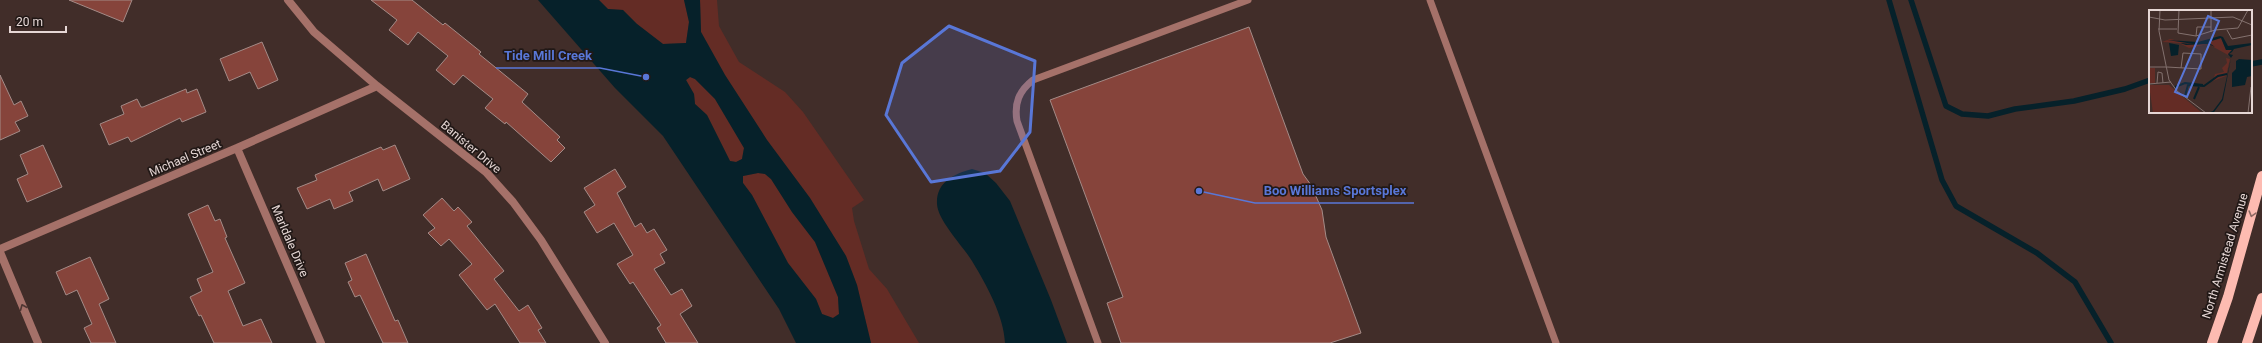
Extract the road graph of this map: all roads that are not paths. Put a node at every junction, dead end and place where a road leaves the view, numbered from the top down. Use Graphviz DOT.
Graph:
graph roads {
  1 [pos="288,0"];
  2 [pos="1248,0"];
  3 [pos="1430,0"];
  4 [pos="378,86"];
  5 [pos="237,148"];
  6 [pos="2262,176"];
  7 [pos="0,250"];
  8 [pos="2262,298"];
  9 [pos="38,343"];
  10 [pos="321,343"];
  11 [pos="605,343"];
  12 [pos="1098,343"];
  13 [pos="1556,343"];
  14 [pos="2212,343"];
  15 [pos="2247,343"];
  1 -- 4 [label="street, Banister Drive"];
  2 -- 12 [label="lane"];
  3 -- 13 [label="lane"];
  4 -- 5 [label="street, Michael Street"];
  4 -- 11 [label="street, Banister Drive"];
  5 -- 7 [label="street, Michael Street"];
  5 -- 10 [label="street, Marldale Drive"];
  6 -- 14 [label="main road, North Armistead Avenue, one-way"];
  9 -- 7 [label="street, one-way"];
  8 -- 15 [label="main road"];
}
